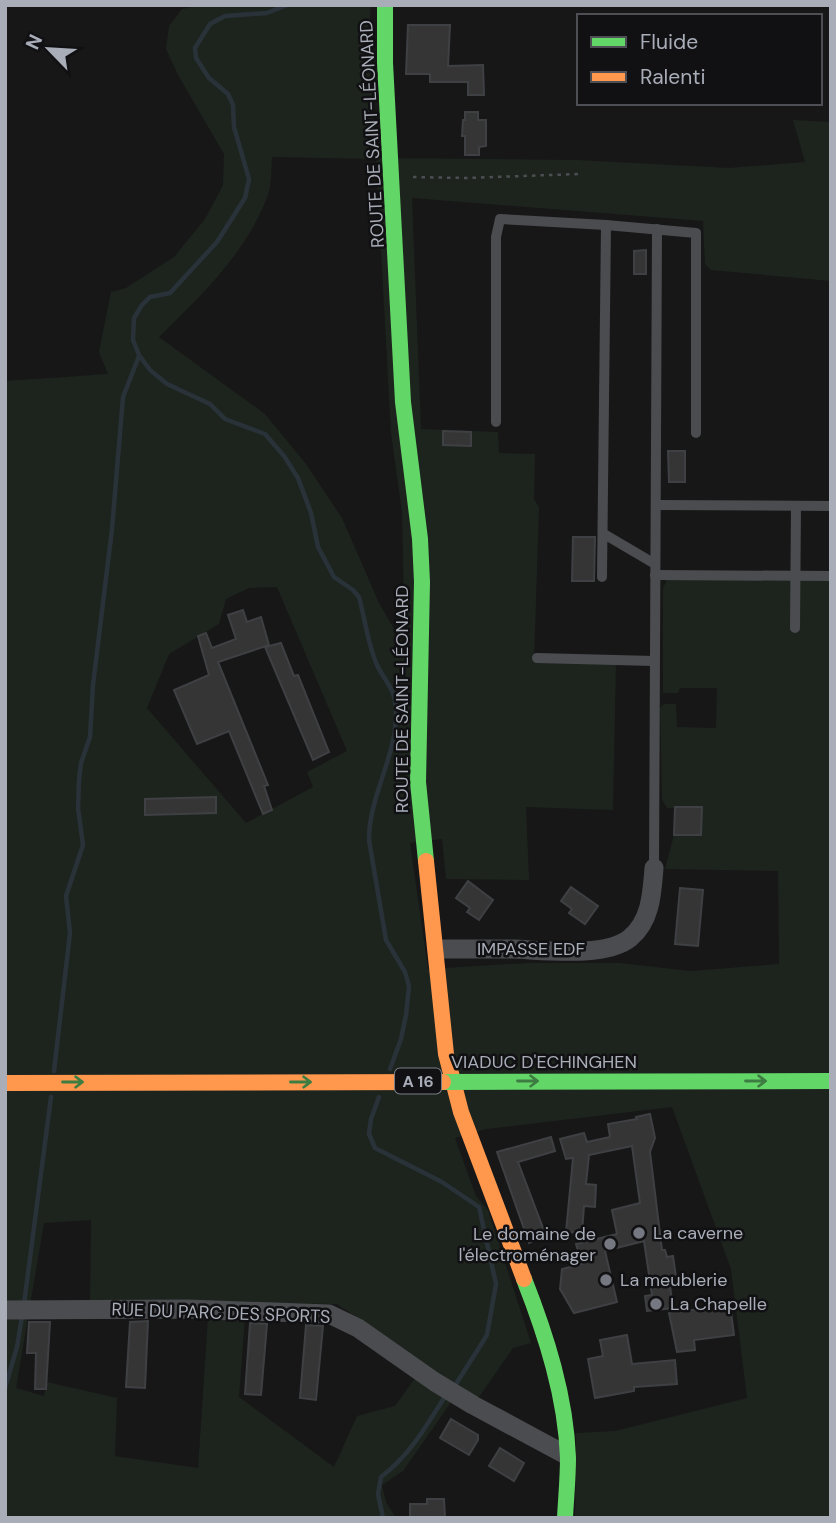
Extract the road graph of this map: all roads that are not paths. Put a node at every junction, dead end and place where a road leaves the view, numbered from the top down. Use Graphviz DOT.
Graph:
graph roads {
  1 [pos="385,5"];
  2 [pos="606,225"];
  3 [pos="657,229"];
  4 [pos="496,422"];
  5 [pos="696,433"];
  6 [pos="656,505"];
  7 [pos="796,506"];
  8 [pos="831,506"];
  9 [pos="604,534"];
  10 [pos="655,569"];
  11 [pos="795,576"];
  12 [pos="829,576"];
  13 [pos="602,577"];
  14 [pos="795,628"];
  15 [pos="537,658"];
  16 [pos="654,661"];
  17 [pos="654,868"];
  18 [pos="437,950"];
  19 [pos="460,1060"];
  20 [pos="433,1061"];
  21 [pos="831,1082"];
  22 [pos="5,1083"];
  23 [pos="8,1310"];
  24 [pos="566,1455"];
  25 [pos="565,1518"];
  1 -- 18 [label="main road, ROUTE DE SAINT-LÉONARD"];
  2 -- 3 [label="lane"];
  2 -- 4 [label="lane"];
  2 -- 9 [label="lane"];
  3 -- 5 [label="lane"];
  3 -- 6 [label="lane"];
  6 -- 7 [label="lane"];
  6 -- 10 [label="lane"];
  7 -- 8 [label="lane"];
  7 -- 11 [label="lane"];
  9 -- 10 [label="lane"];
  9 -- 13 [label="lane"];
  10 -- 11 [label="lane"];
  10 -- 16 [label="lane"];
  11 -- 12 [label="lane"];
  11 -- 14 [label="lane"];
  15 -- 16 [label="lane"];
  16 -- 17 [label="lane"];
  17 -- 18 [label="street, IMPASSE EDF"];
  18 -- 24 [label="main road, ROUTE DE SAINT-LÉONARD"];
  19 -- 20 [label="main road, VIADUC D'ECHINGHEN / A 16"];
  22 -- 21 [label="main road, VIADUC D'ECHINGHEN / A 16, one-way, bridge"];
  23 -- 24 [label="street, RUE DU PARC DES SPORTS"];
  24 -- 25 [label="main road, ROUTE DE SAINT-LÉONARD"];
}
